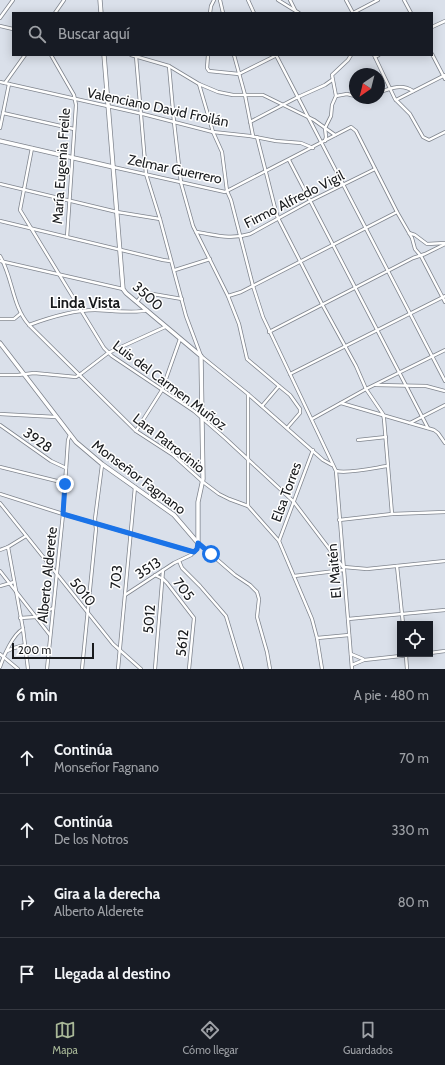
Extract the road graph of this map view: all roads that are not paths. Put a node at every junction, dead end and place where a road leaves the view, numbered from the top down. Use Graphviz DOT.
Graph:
graph roads {
  1 [pos="13,0"];
  2 [pos="64,0"];
  3 [pos="100,0"];
  4 [pos="214,0"];
  5 [pos="220,0"];
  6 [pos="248,0"];
  7 [pos="278,0"];
  8 [pos="290,0"];
  9 [pos="346,0"];
  10 [pos="378,0"];
  11 [pos="404,0"];
  12 [pos="295,11"];
  13 [pos="56,12"];
  14 [pos="101,12"];
  15 [pos="210,12"];
  16 [pos="223,12"];
  17 [pos="254,12"];
  18 [pos="352,12"];
  19 [pos="355,12"];
  20 [pos="410,12"];
  21 [pos="0,18"];
  22 [pos="445,20"];
  23 [pos="0,26"];
  24 [pos="433,26"];
  25 [pos="12,29"];
  26 [pos="24,56"];
  27 [pos="52,56"];
  28 [pos="104,56"];
  29 [pos="136,56"];
  30 [pos="208,56"];
  31 [pos="234,56"];
  32 [pos="274,56"];
  33 [pos="277,56"];
  34 [pos="350,56"];
  35 [pos="374,56"];
  36 [pos="433,56"];
  37 [pos="169,66"];
  38 [pos="239,74"];
  39 [pos="444,77"];
  40 [pos="332,80"];
  41 [pos="0,82"];
  42 [pos="5,83"];
  43 [pos="9,84"];
  44 [pos="199,84"];
  45 [pos="390,88"];
  46 [pos="385,90"];
  47 [pos="413,91"];
  48 [pos="349,94"];
  49 [pos="245,95"];
  50 [pos="336,96"];
  51 [pos="298,97"];
  52 [pos="75,99"];
  53 [pos="396,100"];
  54 [pos="283,105"];
  55 [pos="108,107"];
  56 [pos="3,113"];
  57 [pos="142,114"];
  58 [pos="309,117"];
  59 [pos="174,122"];
  60 [pos="250,122"];
  61 [pos="0,128"];
  62 [pos="326,128"];
  63 [pos="74,129"];
  64 [pos="213,132"];
  65 [pos="445,132"];
  66 [pos="336,135"];
  67 [pos="253,136"];
  68 [pos="257,137"];
  69 [pos="0,141"];
  70 [pos="323,142"];
  71 [pos="32,148"];
  72 [pos="313,148"];
  73 [pos="72,158"];
  74 [pos="289,160"];
  75 [pos="113,167"];
  76 [pos="375,169"];
  77 [pos="266,172"];
  78 [pos="146,174"];
  79 [pos="181,182"];
  80 [pos="0,184"];
  81 [pos="343,185"];
  82 [pos="23,190"];
  83 [pos="227,191"];
  84 [pos="69,201"];
  85 [pos="310,201"];
  86 [pos="117,212"];
  87 [pos="397,212"];
  88 [pos="278,218"];
  89 [pos="160,219"];
  90 [pos="0,222"];
  91 [pos="365,227"];
  92 [pos="30,229"];
  93 [pos="196,232"];
  94 [pos="409,233"];
  95 [pos="67,237"];
  96 [pos="240,237"];
  97 [pos="445,243"];
  98 [pos="333,244"];
  99 [pos="120,250"];
  100 [pos="0,256"];
  101 [pos="421,256"];
  102 [pos="210,260"];
  103 [pos="2,261"];
  104 [pos="170,261"];
  105 [pos="300,261"];
  106 [pos="175,270"];
  107 [pos="389,271"];
  108 [pos="59,274"];
  109 [pos="253,286"];
  110 [pos="355,287"];
  111 [pos="123,288"];
  112 [pos="228,296"];
  113 [pos="444,297"];
  114 [pos="182,299"];
  115 [pos="137,302"];
  116 [pos="445,302"];
  117 [pos="322,304"];
  118 [pos="147,310"];
  119 [pos="81,311"];
  120 [pos="410,313"];
  121 [pos="20,314"];
  122 [pos="0,318"];
  123 [pos="29,325"];
  124 [pos="166,326"];
  125 [pos="377,330"];
  126 [pos="269,332"];
  127 [pos="180,338"];
  128 [pos="0,343"];
  129 [pos="345,346"];
  130 [pos="445,350"];
  131 [pos="108,353"];
  132 [pos="201,356"];
  133 [pos="432,356"];
  134 [pos="399,373"];
  135 [pos="290,374"];
  136 [pos="0,375"];
  137 [pos="24,375"];
  138 [pos="79,376"];
  139 [pos="445,382"];
  140 [pos="375,385"];
  141 [pos="406,385"];
  142 [pos="279,386"];
  143 [pos="366,389"];
  144 [pos="162,390"];
  145 [pos="445,391"];
  146 [pos="248,394"];
  147 [pos="299,394"];
  148 [pos="293,397"];
  149 [pos="341,403"];
  150 [pos="445,405"];
  151 [pos="262,406"];
  152 [pos="0,414"];
  153 [pos="383,414"];
  154 [pos="422,416"];
  155 [pos="56,417"];
  156 [pos="202,418"];
  157 [pos="312,419"];
  158 [pos="410,423"];
  159 [pos="0,425"];
  160 [pos="287,428"];
  161 [pos="428,428"];
  162 [pos="136,431"];
  163 [pos="70,435"];
  164 [pos="386,437"];
  165 [pos="358,440"];
  166 [pos="445,443"];
  167 [pos="313,450"];
  168 [pos="248,460"];
  169 [pos="102,464"];
  170 [pos="0,466"];
  171 [pos="333,466"];
  172 [pos="388,466"];
  173 [pos="66,468"];
  174 [pos="336,471"];
  175 [pos="203,482"];
  176 [pos="65,484"];
  177 [pos="134,487"];
  178 [pos="0,494"];
  179 [pos="293,501"];
  180 [pos="0,503"];
  181 [pos="248,506"];
  182 [pos="445,512"];
  183 [pos="63,514"];
  184 [pos="392,514"];
  185 [pos="339,520"];
  186 [pos="96,524"];
  187 [pos="130,532"];
  188 [pos="26,536"];
  189 [pos="279,541"];
  190 [pos="198,543"];
  191 [pos="8,547"];
  192 [pos="0,550"];
  193 [pos="194,552"];
  194 [pos="179,561"];
  195 [pos="445,561"];
  196 [pos="397,566"];
  197 [pos="344,569"];
  198 [pos="163,570"];
  199 [pos="0,571"];
  200 [pos="57,575"];
  201 [pos="155,575"];
  202 [pos="294,576"];
  203 [pos="163,579"];
  204 [pos="14,582"];
  205 [pos="10,584"];
  206 [pos="0,586"];
  207 [pos="15,590"];
  208 [pos="124,595"];
  209 [pos="53,608"];
  210 [pos="445,610"];
  211 [pos="88,614"];
  212 [pos="402,614"];
  213 [pos="36,617"];
  214 [pos="20,618"];
  215 [pos="194,618"];
  216 [pos="348,619"];
  217 [pos="403,621"];
  218 [pos="23,629"];
  219 [pos="349,635"];
  220 [pos="50,636"];
  221 [pos="317,638"];
  222 [pos="25,645"];
  223 [pos="119,650"];
  224 [pos="6,651"];
  225 [pos="445,651"];
  226 [pos="433,653"];
  227 [pos="0,654"];
  228 [pos="351,654"];
  229 [pos="397,656"];
  230 [pos="3,657"];
  231 [pos="406,657"];
  232 [pos="364,660"];
  233 [pos="352,665"];
  234 [pos="0,667"];
  235 [pos="18,669"];
  236 [pos="28,669"];
  237 [pos="47,669"];
  238 [pos="82,669"];
  239 [pos="118,669"];
  240 [pos="141,669"];
  241 [pos="155,669"];
  242 [pos="189,669"];
  243 [pos="242,669"];
  244 [pos="270,669"];
  245 [pos="322,669"];
  246 [pos="352,669"];
  247 [pos="407,669"];
  1 -- 21 [label="street"];
  2 -- 13 [label="street"];
  3 -- 14 [label="street"];
  4 -- 15 [label="street"];
  5 -- 16 [label="street"];
  6 -- 17 [label="street"];
  7 -- 12 [label="street"];
  8 -- 12 [label="street"];
  9 -- 18 [label="street"];
  10 -- 19 [label="street"];
  11 -- 20 [label="street"];
  22 -- 24 [label="street"];
  23 -- 25 [label="street"];
  26 -- 42 [label="street"];
  27 -- 52 [label="street, María Eugenia Freile"];
  28 -- 55 [label="street, 3500"];
  29 -- 37 [label="street"];
  29 -- 57 [label="street"];
  30 -- 38 [label="street"];
  31 -- 38 [label="street"];
  32 -- 38 [label="street"];
  33 -- 51 [label="street"];
  34 -- 40 [label="street"];
  35 -- 45 [label="street"];
  36 -- 39 [label="street"];
  37 -- 44 [label="street"];
  37 -- 59 [label="street"];
  38 -- 49 [label="street"];
  39 -- 47 [label="street"];
  40 -- 50 [label="street"];
  40 -- 51 [label="street"];
  41 -- 42 [label="street, Valenciano David Froilán"];
  42 -- 43 [label="street, Valenciano David Froilán"];
  43 -- 52 [label="street, Valenciano David Froilán"];
  43 -- 56 [label="street"];
  44 -- 49 [label="street"];
  44 -- 64 [label="street"];
  45 -- 46 [label="street"];
  45 -- 47 [label="street"];
  45 -- 53 [label="street"];
  47 -- 53 [label="street"];
  48 -- 50 [label="street"];
  49 -- 54 [label="street"];
  49 -- 60 [label="street"];
  50 -- 62 [label="street"];
  51 -- 54 [label="street"];
  51 -- 58 [label="street"];
  52 -- 55 [label="street, Valenciano David Froilán"];
  52 -- 63 [label="street, María Eugenia Freile"];
  53 -- 65 [label="street"];
  54 -- 58 [label="street"];
  54 -- 60 [label="street"];
  55 -- 57 [label="street, Valenciano David Froilán"];
  55 -- 75 [label="street, 3500"];
  56 -- 61 [label="street"];
  56 -- 63 [label="street"];
  57 -- 59 [label="street, Valenciano David Froilán"];
  57 -- 78 [label="street"];
  58 -- 62 [label="street"];
  58 -- 70 [label="street"];
  59 -- 64 [label="street, Valenciano David Froilán"];
  59 -- 79 [label="street"];
  60 -- 67 [label="street"];
  62 -- 66 [label="street"];
  62 -- 70 [label="street"];
  63 -- 73 [label="street, María Eugenia Freile"];
  64 -- 67 [label="street, Valenciano David Froilán"];
  64 -- 83 [label="street"];
  66 -- 70 [label="street, Zelmar Guerrero"];
  66 -- 76 [label="street, Zelmar Guerrero"];
  67 -- 68 [label="street, Valenciano David Froilán"];
  68 -- 72 [label="street, Valenciano David Froilán"];
  68 -- 77 [label="street"];
  69 -- 71 [label="street, Zelmar Guerrero"];
  70 -- 72 [label="street, Zelmar Guerrero"];
  70 -- 81 [label="street"];
  71 -- 73 [label="street, Zelmar Guerrero"];
  71 -- 82 [label="street, Luis del Carmen Muñoz"];
  72 -- 74 [label="street, Zelmar Guerrero"];
  73 -- 75 [label="street, Zelmar Guerrero"];
  73 -- 84 [label="street, María Eugenia Freile"];
  74 -- 77 [label="street, Zelmar Guerrero"];
  74 -- 85 [label="street"];
  75 -- 78 [label="street, Zelmar Guerrero"];
  75 -- 86 [label="street, 3500"];
  76 -- 81 [label="street, Firmo Alfredo Vigil"];
  76 -- 87 [label="street"];
  77 -- 83 [label="street, Zelmar Guerrero"];
  77 -- 88 [label="street"];
  78 -- 79 [label="street, Zelmar Guerrero"];
  78 -- 89 [label="street"];
  79 -- 83 [label="street, Zelmar Guerrero"];
  79 -- 93 [label="street"];
  80 -- 82 [label="street"];
  81 -- 85 [label="street, Firmo Alfredo Vigil"];
  81 -- 91 [label="street"];
  82 -- 84 [label="street"];
  82 -- 92 [label="street, Luis del Carmen Muñoz"];
  83 -- 96 [label="street"];
  84 -- 86 [label="street"];
  84 -- 95 [label="street, María Eugenia Freile"];
  85 -- 88 [label="street, Firmo Alfredo Vigil"];
  85 -- 98 [label="street"];
  86 -- 89 [label="street"];
  86 -- 99 [label="street, 3500"];
  87 -- 91 [label="street"];
  87 -- 94 [label="street"];
  88 -- 96 [label="street, Firmo Alfredo Vigil"];
  88 -- 105 [label="street"];
  89 -- 104 [label="street"];
  90 -- 92 [label="street"];
  91 -- 98 [label="street"];
  91 -- 107 [label="street"];
  92 -- 95 [label="street"];
  92 -- 108 [label="street, Luis del Carmen Muñoz"];
  93 -- 96 [label="street, Firmo Alfredo Vigil"];
  93 -- 102 [label="street"];
  94 -- 97 [label="street"];
  94 -- 101 [label="street"];
  95 -- 99 [label="street"];
  96 -- 109 [label="street"];
  97 -- 101 [label="street"];
  98 -- 105 [label="street"];
  98 -- 110 [label="street"];
  99 -- 104 [label="street"];
  99 -- 111 [label="street, 3500"];
  100 -- 103 [label="street, Lara Patrocinio"];
  101 -- 107 [label="street"];
  101 -- 113 [label="street"];
  102 -- 106 [label="street"];
  102 -- 112 [label="street"];
  103 -- 108 [label="street"];
  103 -- 121 [label="street, Lara Patrocinio"];
  104 -- 106 [label="street"];
  105 -- 109 [label="street"];
  105 -- 117 [label="street"];
  106 -- 114 [label="street"];
  107 -- 110 [label="street"];
  107 -- 120 [label="street"];
  108 -- 111 [label="street"];
  108 -- 119 [label="street, Luis del Carmen Muñoz"];
  109 -- 112 [label="street"];
  109 -- 126 [label="street"];
  110 -- 117 [label="street"];
  110 -- 125 [label="street"];
  111 -- 115 [label="street, 3500"];
  112 -- 142 [label="street"];
  113 -- 116 [label="street"];
  113 -- 120 [label="street"];
  114 -- 115 [label="street"];
  114 -- 132 [label="street"];
  115 -- 118 [label="street, 3500"];
  117 -- 126 [label="street"];
  117 -- 129 [label="street"];
  118 -- 119 [label="street"];
  118 -- 124 [label="street, 3500"];
  119 -- 123 [label="street"];
  119 -- 131 [label="street, Luis del Carmen Muñoz"];
  120 -- 125 [label="street"];
  120 -- 133 [label="street"];
  121 -- 122 [label="street"];
  121 -- 123 [label="street, Lara Patrocinio"];
  123 -- 138 [label="street, Lara Patrocinio"];
  124 -- 127 [label="street, 3500"];
  124 -- 131 [label="street"];
  125 -- 129 [label="street"];
  125 -- 134 [label="street"];
  126 -- 135 [label="street"];
  127 -- 132 [label="street, 3500"];
  127 -- 144 [label="street"];
  128 -- 137 [label="street, Monseñor Fagnano"];
  129 -- 135 [label="street"];
  129 -- 143 [label="street"];
  130 -- 133 [label="street"];
  131 -- 138 [label="street"];
  131 -- 144 [label="street, Luis del Carmen Muñoz"];
  132 -- 146 [label="street, 3500"];
  132 -- 156 [label="street"];
  133 -- 134 [label="street"];
  133 -- 139 [label="street"];
  134 -- 140 [label="street"];
  134 -- 141 [label="street"];
  135 -- 147 [label="street"];
  136 -- 137 [label="street"];
  137 -- 138 [label="street"];
  137 -- 155 [label="street, Monseñor Fagnano"];
  138 -- 162 [label="street, Lara Patrocinio"];
  140 -- 141 [label="street"];
  140 -- 143 [label="street"];
  141 -- 145 [label="street"];
  141 -- 154 [label="street"];
  142 -- 148 [label="street"];
  142 -- 151 [label="street"];
  143 -- 149 [label="street"];
  143 -- 153 [label="street"];
  144 -- 156 [label="street, Luis del Carmen Muñoz"];
  144 -- 162 [label="street"];
  146 -- 151 [label="street, 3500"];
  146 -- 168 [label="street"];
  147 -- 148 [label="street"];
  147 -- 157 [label="street"];
  148 -- 160 [label="street"];
  149 -- 153 [label="street"];
  149 -- 157 [label="street"];
  150 -- 154 [label="street"];
  151 -- 160 [label="street, 3500"];
  152 -- 155 [label="street"];
  153 -- 158 [label="street"];
  153 -- 164 [label="street"];
  154 -- 158 [label="street"];
  154 -- 161 [label="street"];
  155 -- 163 [label="street, Monseñor Fagnano"];
  156 -- 168 [label="street, Luis del Carmen Muñoz"];
  156 -- 175 [label="street"];
  157 -- 171 [label="street"];
  158 -- 161 [label="street"];
  159 -- 173 [label="street, 3928"];
  160 -- 167 [label="street, 3500"];
  161 -- 166 [label="street"];
  162 -- 175 [label="street, Lara Patrocinio"];
  163 -- 169 [label="street, Monseñor Fagnano"];
  163 -- 173 [label="street, Alberto Alderete"];
  164 -- 165 [label="street"];
  164 -- 172 [label="street"];
  167 -- 171 [label="street, 3500"];
  167 -- 179 [label="street, Elsa Torres"];
  168 -- 179 [label="street, Luis del Carmen Muñoz"];
  168 -- 181 [label="street"];
  169 -- 177 [label="street, Monseñor Fagnano"];
  169 -- 186 [label="street"];
  170 -- 176 [label="street"];
  171 -- 174 [label="street, 3500"];
  172 -- 174 [label="street"];
  172 -- 184 [label="street"];
  173 -- 176 [label="street, Alberto Alderete"];
  174 -- 185 [label="street, El Maitén"];
  175 -- 181 [label="street, Lara Patrocinio"];
  175 -- 190 [label="street"];
  176 -- 183 [label="street, Alberto Alderete"];
  177 -- 187 [label="street, 703"];
  177 -- 190 [label="street, Monseñor Fagnano"];
  178 -- 183 [label="street"];
  179 -- 189 [label="street, Elsa Torres"];
  179 -- 197 [label="street, Luis del Carmen Muñoz"];
  180 -- 188 [label="street, 5010"];
  181 -- 189 [label="street, Lara Patrocinio"];
  182 -- 184 [label="street"];
  183 -- 186 [label="street"];
  183 -- 200 [label="street, Alberto Alderete"];
  184 -- 185 [label="street"];
  185 -- 197 [label="street, El Maitén"];
  186 -- 187 [label="street"];
  186 -- 211 [label="street"];
  187 -- 193 [label="street"];
  187 -- 208 [label="street, 703"];
  188 -- 191 [label="street"];
  188 -- 200 [label="street, 5010"];
  189 -- 202 [label="street, Lara Patrocinio"];
  190 -- 193 [label="street"];
  190 -- 244 [label="street, Monseñor Fagnano"];
  191 -- 192 [label="street"];
  191 -- 204 [label="street"];
  193 -- 194 [label="street, 3513"];
  194 -- 198 [label="street, 3513"];
  194 -- 243 [label="street"];
  195 -- 196 [label="street"];
  196 -- 197 [label="street"];
  196 -- 212 [label="street"];
  197 -- 202 [label="street"];
  197 -- 216 [label="street, El Maitén"];
  198 -- 201 [label="street, 3513"];
  198 -- 203 [label="street, 5012"];
  199 -- 205 [label="street"];
  200 -- 209 [label="street, Alberto Alderete"];
  200 -- 211 [label="street, 5010"];
  201 -- 203 [label="street, 705"];
  201 -- 208 [label="street, 3513"];
  202 -- 221 [label="street, Lara Patrocinio"];
  203 -- 215 [label="street, 705"];
  203 -- 241 [label="street, 5012"];
  204 -- 205 [label="street"];
  204 -- 207 [label="street"];
  205 -- 206 [label="street"];
  205 -- 207 [label="street"];
  207 -- 213 [label="street"];
  207 -- 214 [label="street"];
  208 -- 223 [label="street, 703"];
  209 -- 213 [label="street"];
  209 -- 220 [label="street, Alberto Alderete"];
  210 -- 212 [label="street"];
  211 -- 223 [label="street, 5010"];
  211 -- 238 [label="street"];
  212 -- 216 [label="street"];
  212 -- 217 [label="street"];
  213 -- 214 [label="street"];
  213 -- 220 [label="street"];
  214 -- 218 [label="street"];
  215 -- 242 [label="street, 5612"];
  216 -- 219 [label="street, El Maitén"];
  218 -- 222 [label="street"];
  218 -- 224 [label="street"];
  219 -- 221 [label="street"];
  219 -- 228 [label="street, El Maitén"];
  220 -- 237 [label="street, Alberto Alderete"];
  221 -- 245 [label="street, Lara Patrocinio"];
  222 -- 224 [label="street"];
  222 -- 236 [label="street"];
  223 -- 239 [label="street, 703"];
  223 -- 240 [label="street, 5010"];
  224 -- 230 [label="street"];
  225 -- 226 [label="street"];
  227 -- 230 [label="street"];
  228 -- 232 [label="street"];
  228 -- 233 [label="street, El Maitén"];
  229 -- 232 [label="street"];
  230 -- 234 [label="street"];
  230 -- 235 [label="street"];
  231 -- 247 [label="street"];
  232 -- 233 [label="street"];
  233 -- 246 [label="street, El Maitén"];
}
